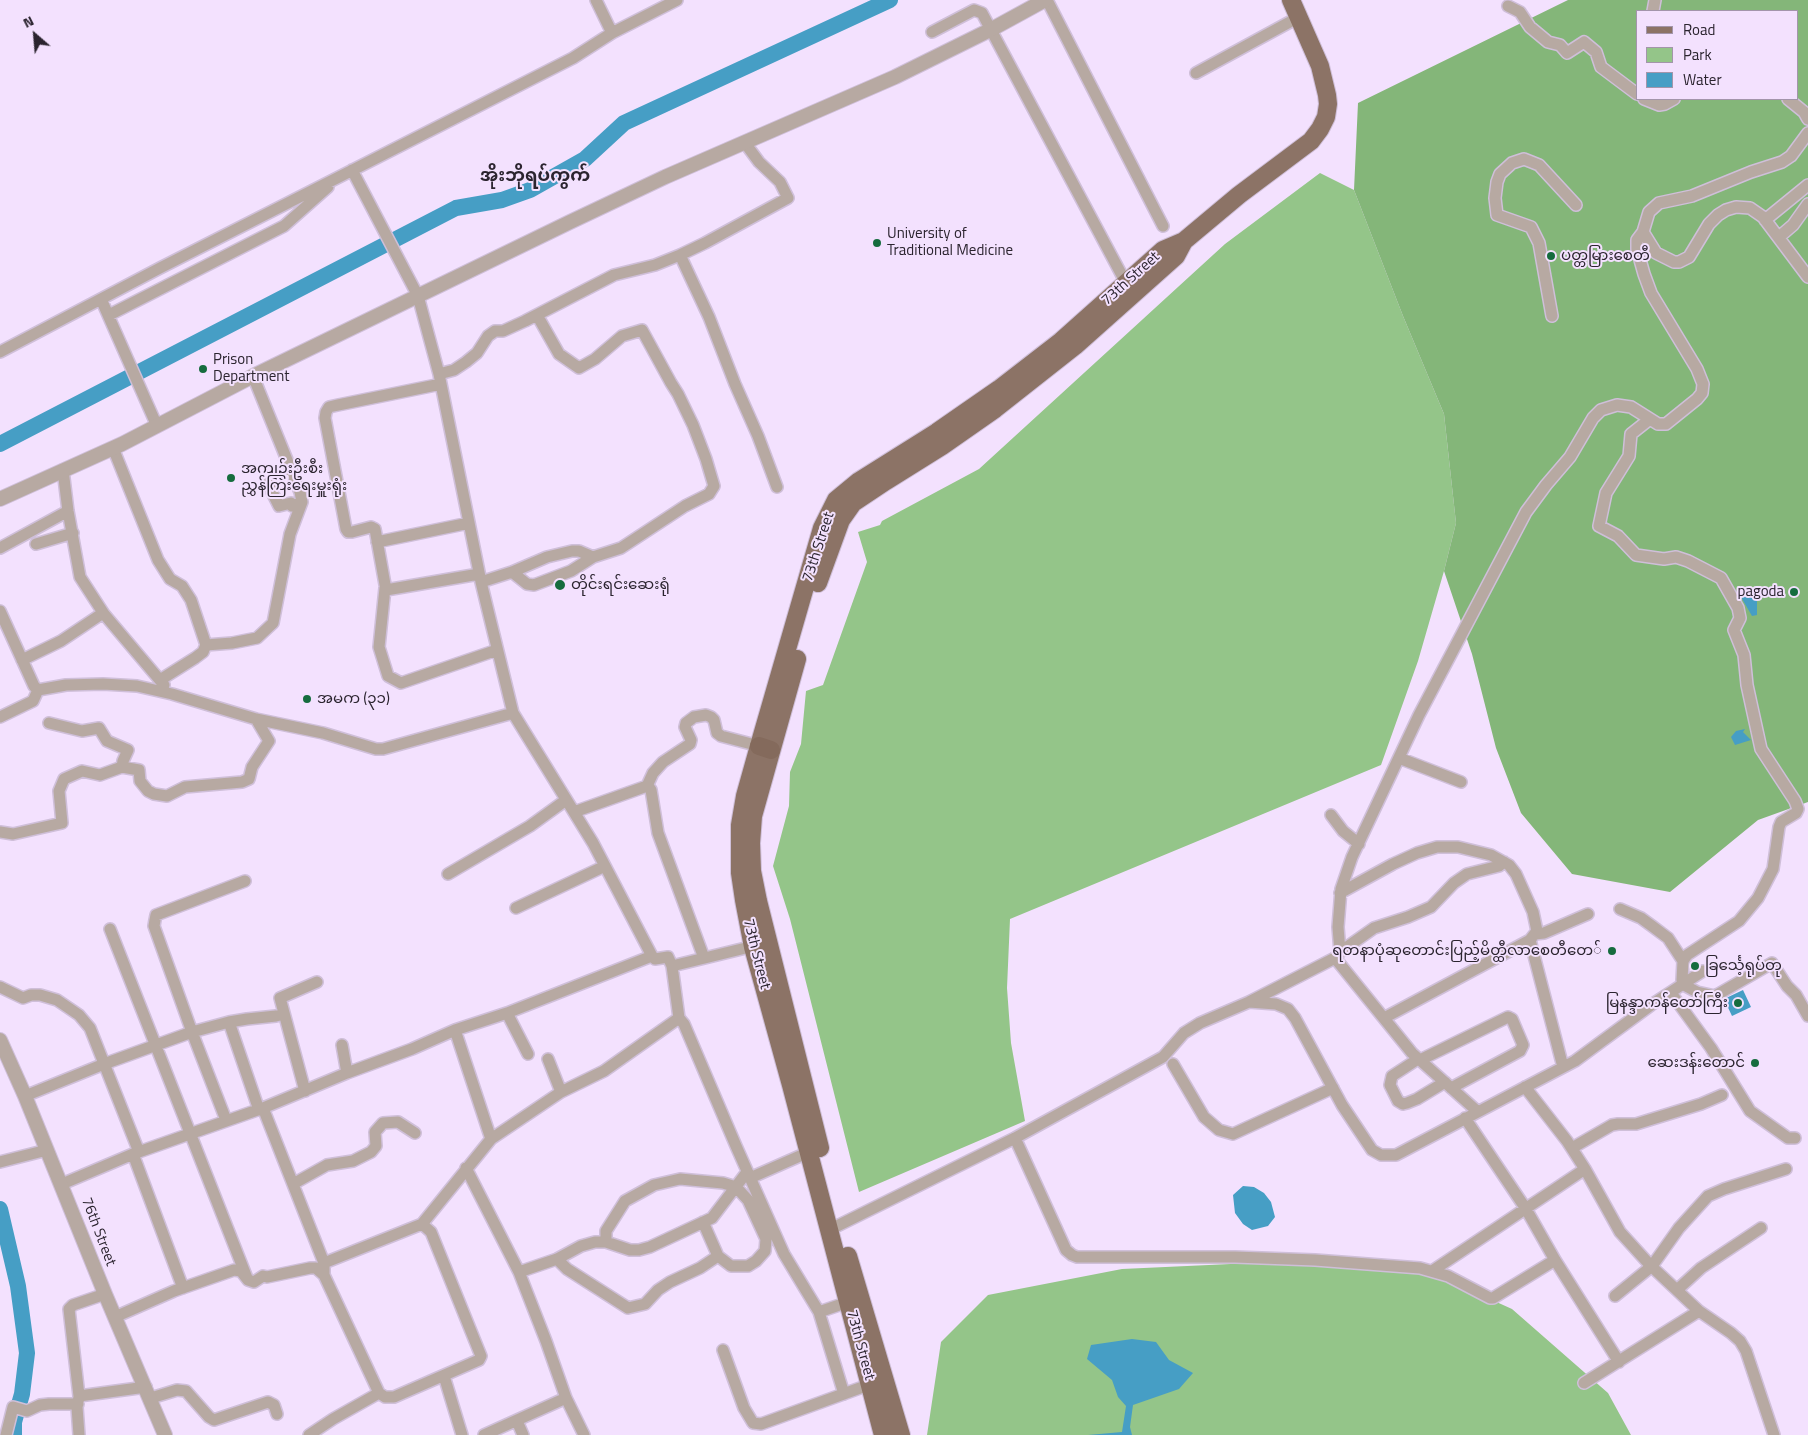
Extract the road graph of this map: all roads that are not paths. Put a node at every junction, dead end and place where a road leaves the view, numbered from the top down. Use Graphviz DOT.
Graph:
graph roads {
  1 [pos="596,0"];
  2 [pos="676,0"];
  3 [pos="1046,0"];
  4 [pos="1291,0"];
  5 [pos="1508,6"];
  6 [pos="1299,17"];
  7 [pos="992,30"];
  8 [pos="932,32"];
  9 [pos="612,33"];
  10 [pos="1196,74"];
  11 [pos="1636,93"];
  12 [pos="1646,100"];
  13 [pos="1672,100"];
  14 [pos="1789,100"];
  15 [pos="1808,119"];
  16 [pos="1808,133"];
  17 [pos="745,143"];
  18 [pos="352,170"];
  19 [pos="337,178"];
  20 [pos="1808,185"];
  21 [pos="1808,204"];
  22 [pos="1576,205"];
  23 [pos="1766,220"];
  24 [pos="1163,226"];
  25 [pos="1643,232"];
  26 [pos="1779,237"];
  27 [pos="1184,241"];
  28 [pos="680,255"];
  29 [pos="1808,278"];
  30 [pos="1126,283"];
  31 [pos="418,296"];
  32 [pos="101,299"];
  33 [pos="109,315"];
  34 [pos="537,315"];
  35 [pos="1552,316"];
  36 [pos="0,352"];
  37 [pos="253,376"];
  38 [pos="440,379"];
  39 [pos="1650,419"];
  40 [pos="157,426"];
  41 [pos="113,448"];
  42 [pos="63,470"];
  43 [pos="268,484"];
  44 [pos="777,487"];
  45 [pos="0,499"];
  46 [pos="302,502"];
  47 [pos="68,511"];
  48 [pos="469,523"];
  49 [pos="73,533"];
  50 [pos="377,542"];
  51 [pos="36,544"];
  52 [pos="0,548"];
  53 [pos="593,557"];
  54 [pos="512,572"];
  55 [pos="480,578"];
  56 [pos="385,588"];
  57 [pos="0,611"];
  58 [pos="103,613"];
  59 [pos="206,645"];
  60 [pos="497,650"];
  61 [pos="22,660"];
  62 [pos="160,680"];
  63 [pos="38,690"];
  64 [pos="172,694"];
  65 [pos="513,713"];
  66 [pos="0,716"];
  67 [pos="256,719"];
  68 [pos="49,723"];
  69 [pos="765,748"];
  70 [pos="1399,758"];
  71 [pos="122,766"];
  72 [pos="1461,782"];
  73 [pos="646,786"];
  74 [pos="566,800"];
  75 [pos="574,812"];
  76 [pos="1331,816"];
  77 [pos="0,832"];
  78 [pos="1359,844"];
  79 [pos="1504,862"];
  80 [pos="606,866"];
  81 [pos="448,874"];
  82 [pos="245,881"];
  83 [pos="1340,894"];
  84 [pos="516,908"];
  85 [pos="1620,909"];
  86 [pos="1588,914"];
  87 [pos="110,929"];
  88 [pos="1532,937"];
  89 [pos="760,944"];
  90 [pos="1338,955"];
  91 [pos="652,956"];
  92 [pos="704,958"];
  93 [pos="1683,961"];
  94 [pos="672,966"];
  95 [pos="1703,971"];
  96 [pos="317,982"];
  97 [pos="1684,985"];
  98 [pos="0,988"];
  99 [pos="1671,993"];
  100 [pos="1249,1002"];
  101 [pos="507,1013"];
  102 [pos="284,1014"];
  103 [pos="1808,1016"];
  104 [pos="679,1018"];
  105 [pos="1384,1018"];
  106 [pos="229,1022"];
  107 [pos="455,1030"];
  108 [pos="192,1032"];
  109 [pos="0,1040"];
  110 [pos="155,1045"];
  111 [pos="342,1045"];
  112 [pos="528,1054"];
  113 [pos="1419,1059"];
  114 [pos="548,1060"];
  115 [pos="104,1064"];
  116 [pos="1173,1064"];
  117 [pos="1563,1067"];
  118 [pos="347,1073"];
  119 [pos="1448,1085"];
  120 [pos="1525,1087"];
  121 [pos="1333,1088"];
  122 [pos="304,1091"];
  123 [pos="561,1092"];
  124 [pos="1722,1095"];
  125 [pos="25,1096"];
  126 [pos="261,1109"];
  127 [pos="1478,1111"];
  128 [pos="1465,1118"];
  129 [pos="226,1120"];
  130 [pos="191,1132"];
  131 [pos="415,1133"];
  132 [pos="491,1138"];
  133 [pos="1015,1138"];
  134 [pos="1795,1138"];
  135 [pos="1572,1148"];
  136 [pos="47,1150"];
  137 [pos="809,1152"];
  138 [pos="136,1153"];
  139 [pos="0,1162"];
  140 [pos="466,1168"];
  141 [pos="1585,1169"];
  142 [pos="1786,1169"];
  143 [pos="749,1175"];
  144 [pos="62,1184"];
  145 [pos="293,1184"];
  146 [pos="736,1187"];
  147 [pos="1526,1209"];
  148 [pos="703,1222"];
  149 [pos="422,1224"];
  150 [pos="835,1228"];
  151 [pos="1761,1228"];
  152 [pos="606,1242"];
  153 [pos="718,1256"];
  154 [pos="556,1259"];
  155 [pos="1555,1260"];
  156 [pos="1652,1266"];
  157 [pos="324,1269"];
  158 [pos="1432,1271"];
  159 [pos="519,1272"];
  160 [pos="247,1278"];
  161 [pos="183,1288"];
  162 [pos="1677,1290"];
  163 [pos="105,1294"];
  164 [pos="1615,1296"];
  165 [pos="848,1302"];
  166 [pos="1699,1311"];
  167 [pos="819,1312"];
  168 [pos="115,1317"];
  169 [pos="723,1350"];
  170 [pos="1619,1362"];
  171 [pos="444,1376"];
  172 [pos="1584,1383"];
  173 [pos="871,1384"];
  174 [pos="148,1392"];
  175 [pos="379,1394"];
  176 [pos="844,1394"];
  177 [pos="566,1398"];
  178 [pos="79,1400"];
  179 [pos="12,1408"];
  180 [pos="277,1414"];
  181 [pos="517,1421"];
  182 [pos="6,1435"];
  183 [pos="79,1435"];
  184 [pos="165,1435"];
  185 [pos="309,1435"];
  186 [pos="462,1435"];
  187 [pos="484,1435"];
  188 [pos="523,1435"];
  189 [pos="584,1435"];
  190 [pos="883,1435"];
  191 [pos="901,1435"];
  192 [pos="1774,1435"];
  1 -- 9 [label="street"];
  2 -- 9 [label="street"];
  3 -- 7 [label="street"];
  3 -- 24 [label="street"];
  4 -- 6 [label="main road"];
  5 -- 11 [label="street"];
  6 -- 10 [label="street"];
  6 -- 27 [label="main road"];
  7 -- 8 [label="street"];
  7 -- 17 [label="street"];
  7 -- 30 [label="street"];
  9 -- 18 [label="street"];
  12 -- 13 [label="street"];
  14 -- 15 [label="street"];
  16 -- 25 [label="street"];
  17 -- 28 [label="street"];
  17 -- 31 [label="street"];
  18 -- 19 [label="street"];
  18 -- 31 [label="street"];
  19 -- 32 [label="street"];
  19 -- 33 [label="street"];
  20 -- 23 [label="street"];
  21 -- 26 [label="street"];
  22 -- 35 [label="street"];
  23 -- 25 [label="street"];
  23 -- 26 [label="street"];
  25 -- 39 [label="street"];
  26 -- 29 [label="street"];
  27 -- 30 [label="main road, 73th Street"];
  27 -- 69 [label="main road, 73th Street"];
  28 -- 34 [label="street"];
  28 -- 44 [label="street"];
  30 -- 69 [label="main road, 73th Street"];
  31 -- 37 [label="street"];
  31 -- 38 [label="street"];
  32 -- 33 [label="street"];
  32 -- 36 [label="street"];
  33 -- 40 [label="street"];
  34 -- 38 [label="street"];
  34 -- 53 [label="street"];
  37 -- 40 [label="street"];
  37 -- 46 [label="street"];
  38 -- 48 [label="street"];
  38 -- 50 [label="street"];
  39 -- 70 [label="street"];
  39 -- 93 [label="street"];
  40 -- 41 [label="street"];
  41 -- 42 [label="street"];
  41 -- 59 [label="street"];
  42 -- 45 [label="street"];
  42 -- 47 [label="street"];
  43 -- 46 [label="street"];
  46 -- 59 [label="street"];
  47 -- 49 [label="street"];
  47 -- 52 [label="street"];
  48 -- 50 [label="street"];
  48 -- 55 [label="street"];
  49 -- 51 [label="street"];
  49 -- 58 [label="street"];
  50 -- 56 [label="street"];
  53 -- 54 [label="street"];
  53 -- 54 [label="street"];
  54 -- 55 [label="street"];
  55 -- 56 [label="street"];
  55 -- 60 [label="street"];
  56 -- 60 [label="street"];
  57 -- 61 [label="street"];
  58 -- 61 [label="street"];
  58 -- 62 [label="street"];
  59 -- 62 [label="street"];
  60 -- 65 [label="street"];
  61 -- 63 [label="street"];
  62 -- 64 [label="street"];
  63 -- 64 [label="street"];
  63 -- 66 [label="street"];
  64 -- 67 [label="street"];
  65 -- 67 [label="street"];
  65 -- 74 [label="street"];
  67 -- 71 [label="street"];
  68 -- 71 [label="street"];
  69 -- 73 [label="street"];
  69 -- 89 [label="main road, 73th Street"];
  70 -- 72 [label="street"];
  70 -- 78 [label="street"];
  71 -- 77 [label="street"];
  73 -- 75 [label="street"];
  73 -- 92 [label="street"];
  74 -- 75 [label="street"];
  74 -- 81 [label="street"];
  75 -- 80 [label="street"];
  76 -- 78 [label="street"];
  78 -- 83 [label="street"];
  79 -- 83 [label="street"];
  79 -- 88 [label="street"];
  79 -- 90 [label="street"];
  80 -- 84 [label="street"];
  80 -- 91 [label="street"];
  82 -- 108 [label="street"];
  83 -- 90 [label="street"];
  85 -- 93 [label="street"];
  86 -- 88 [label="street"];
  87 -- 110 [label="street"];
  88 -- 105 [label="street"];
  88 -- 117 [label="street"];
  89 -- 92 [label="street"];
  89 -- 137 [label="main road, 73th Street"];
  89 -- 150 [label="main road, 73th Street"];
  90 -- 100 [label="street"];
  90 -- 105 [label="street"];
  91 -- 94 [label="street"];
  91 -- 101 [label="street"];
  92 -- 94 [label="street"];
  93 -- 97 [label="street"];
  94 -- 104 [label="street"];
  95 -- 97 [label="street"];
  96 -- 102 [label="street"];
  97 -- 99 [label="street"];
  97 -- 103 [label="street"];
  98 -- 115 [label="street"];
  99 -- 117 [label="street"];
  99 -- 134 [label="street"];
  100 -- 121 [label="street"];
  100 -- 133 [label="street"];
  101 -- 107 [label="street"];
  101 -- 112 [label="street"];
  102 -- 106 [label="street"];
  102 -- 122 [label="street"];
  104 -- 123 [label="street"];
  104 -- 143 [label="street"];
  105 -- 113 [label="street"];
  106 -- 108 [label="street"];
  106 -- 126 [label="street"];
  107 -- 118 [label="street"];
  107 -- 132 [label="street"];
  108 -- 110 [label="street"];
  108 -- 129 [label="street"];
  109 -- 125 [label="street, 76th Street"];
  110 -- 115 [label="street"];
  110 -- 130 [label="street"];
  111 -- 118 [label="street"];
  113 -- 119 [label="street"];
  113 -- 119 [label="street"];
  113 -- 119 [label="street"];
  114 -- 123 [label="street"];
  115 -- 125 [label="street"];
  115 -- 138 [label="street"];
  116 -- 121 [label="street"];
  117 -- 120 [label="street"];
  118 -- 122 [label="street"];
  119 -- 127 [label="street"];
  120 -- 127 [label="street"];
  120 -- 135 [label="street"];
  121 -- 128 [label="street"];
  122 -- 126 [label="street"];
  123 -- 132 [label="street"];
  124 -- 135 [label="street"];
  125 -- 136 [label="street, 76th Street"];
  126 -- 129 [label="street"];
  126 -- 145 [label="street"];
  127 -- 128 [label="street"];
  128 -- 147 [label="street"];
  129 -- 130 [label="street"];
  130 -- 138 [label="street"];
  130 -- 160 [label="street"];
  131 -- 145 [label="street"];
  132 -- 140 [label="street"];
  133 -- 150 [label="street"];
  133 -- 158 [label="street"];
  135 -- 141 [label="street"];
  136 -- 139 [label="street"];
  136 -- 144 [label="street, 76th Street"];
  137 -- 143 [label="street"];
  137 -- 150 [label="main road, 73th Street"];
  138 -- 144 [label="street"];
  138 -- 161 [label="street"];
  140 -- 149 [label="street"];
  140 -- 159 [label="street"];
  141 -- 147 [label="street"];
  141 -- 156 [label="street"];
  142 -- 156 [label="street"];
  143 -- 146 [label="street"];
  143 -- 167 [label="street"];
  144 -- 163 [label="street, 76th Street"];
  145 -- 157 [label="street"];
  146 -- 148 [label="street"];
  146 -- 152 [label="street"];
  146 -- 153 [label="street"];
  147 -- 155 [label="street"];
  147 -- 158 [label="street"];
  148 -- 152 [label="street"];
  148 -- 153 [label="street"];
  149 -- 157 [label="street"];
  149 -- 171 [label="street"];
  150 -- 165 [label="main road, 73th Street"];
  150 -- 191 [label="main road, 73th Street"];
  151 -- 162 [label="street"];
  152 -- 154 [label="street"];
  153 -- 154 [label="street"];
  154 -- 159 [label="street"];
  155 -- 158 [label="street"];
  155 -- 170 [label="street"];
  156 -- 162 [label="street"];
  156 -- 164 [label="street"];
  157 -- 160 [label="street"];
  157 -- 175 [label="street"];
  159 -- 177 [label="street"];
  160 -- 161 [label="street"];
  161 -- 168 [label="street"];
  162 -- 166 [label="street"];
  163 -- 168 [label="street, 76th Street"];
  163 -- 178 [label="street"];
  165 -- 167 [label="street"];
  165 -- 173 [label="main road, 73th Street"];
  166 -- 170 [label="street"];
  166 -- 192 [label="street"];
  167 -- 176 [label="street"];
  168 -- 174 [label="street, 76th Street"];
  169 -- 176 [label="street"];
  170 -- 172 [label="street"];
  171 -- 175 [label="street"];
  171 -- 186 [label="street"];
  173 -- 176 [label="street"];
  173 -- 190 [label="main road, 73th Street"];
  174 -- 178 [label="street"];
  174 -- 180 [label="street"];
  174 -- 184 [label="street, 76th Street"];
  175 -- 185 [label="street"];
  177 -- 181 [label="street"];
  177 -- 189 [label="street"];
  178 -- 179 [label="street"];
  178 -- 183 [label="street"];
  179 -- 182 [label="street"];
  181 -- 187 [label="street"];
  181 -- 188 [label="street"];
}
